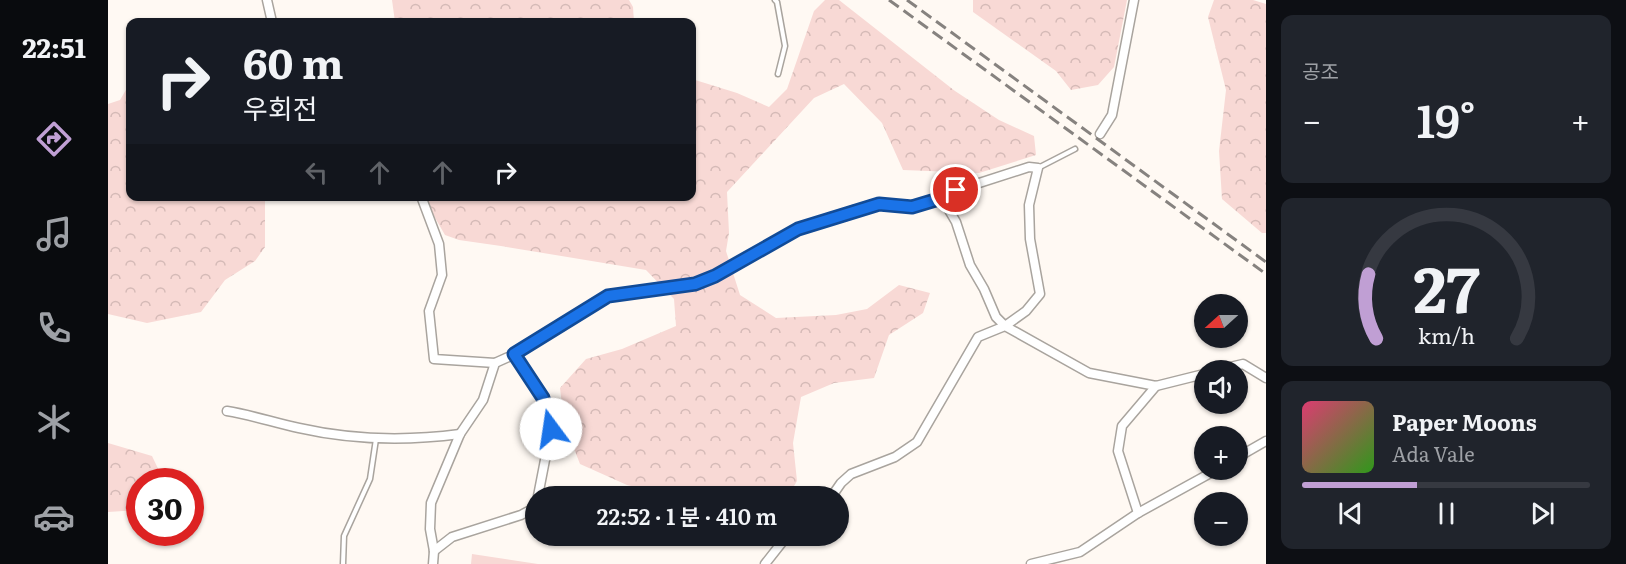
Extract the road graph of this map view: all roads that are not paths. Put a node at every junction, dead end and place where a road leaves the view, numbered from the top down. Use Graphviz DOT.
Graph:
graph roads {
  1 [pos="267,0"];
  2 [pos="775,0"];
  3 [pos="1134,0"];
  4 [pos="271,18"];
  5 [pos="778,74"];
  6 [pos="1100,134"];
  7 [pos="1075,149"];
  8 [pos="1038,168"];
  9 [pos="942,198"];
  10 [pos="423,201"];
  11 [pos="1005,326"];
  12 [pos="514,354"];
  13 [pos="495,363"];
  14 [pos="1248,367"];
  15 [pos="1194,376"];
  16 [pos="1266,378"];
  17 [pos="1156,386"];
  18 [pos="228,411"];
  19 [pos="460,434"];
  20 [pos="376,439"];
  21 [pos="1266,441"];
  22 [pos="1248,451"];
  23 [pos="1198,480"];
  24 [pos="540,486"];
  25 [pos="839,486"];
  26 [pos="525,513"];
  27 [pos="1138,513"];
  28 [pos="779,546"];
  29 [pos="434,551"];
  30 [pos="343,564"];
  31 [pos="433,564"];
  32 [pos="765,564"];
  33 [pos="1031,564"];
  1 -- 4 [label="street"];
  2 -- 5 [label="lane"];
  3 -- 6 [label="street"];
  7 -- 8 [label="lane"];
  8 -- 9 [label="street"];
  8 -- 11 [label="street"];
  9 -- 11 [label="street"];
  9 -- 12 [label="street"];
  10 -- 13 [label="street"];
  11 -- 17 [label="street"];
  11 -- 25 [label="street"];
  12 -- 13 [label="street"];
  12 -- 24 [label="street"];
  13 -- 19 [label="street"];
  14 -- 16 [label="street"];
  15 -- 17 [label="street"];
  17 -- 27 [label="street"];
  18 -- 20 [label="street"];
  19 -- 20 [label="street"];
  19 -- 29 [label="street"];
  20 -- 30 [label="lane"];
  21 -- 22 [label="street"];
  23 -- 27 [label="street"];
  26 -- 29 [label="street"];
  27 -- 33 [label="street"];
  28 -- 32 [label="street"];
  29 -- 31 [label="street"];
}
